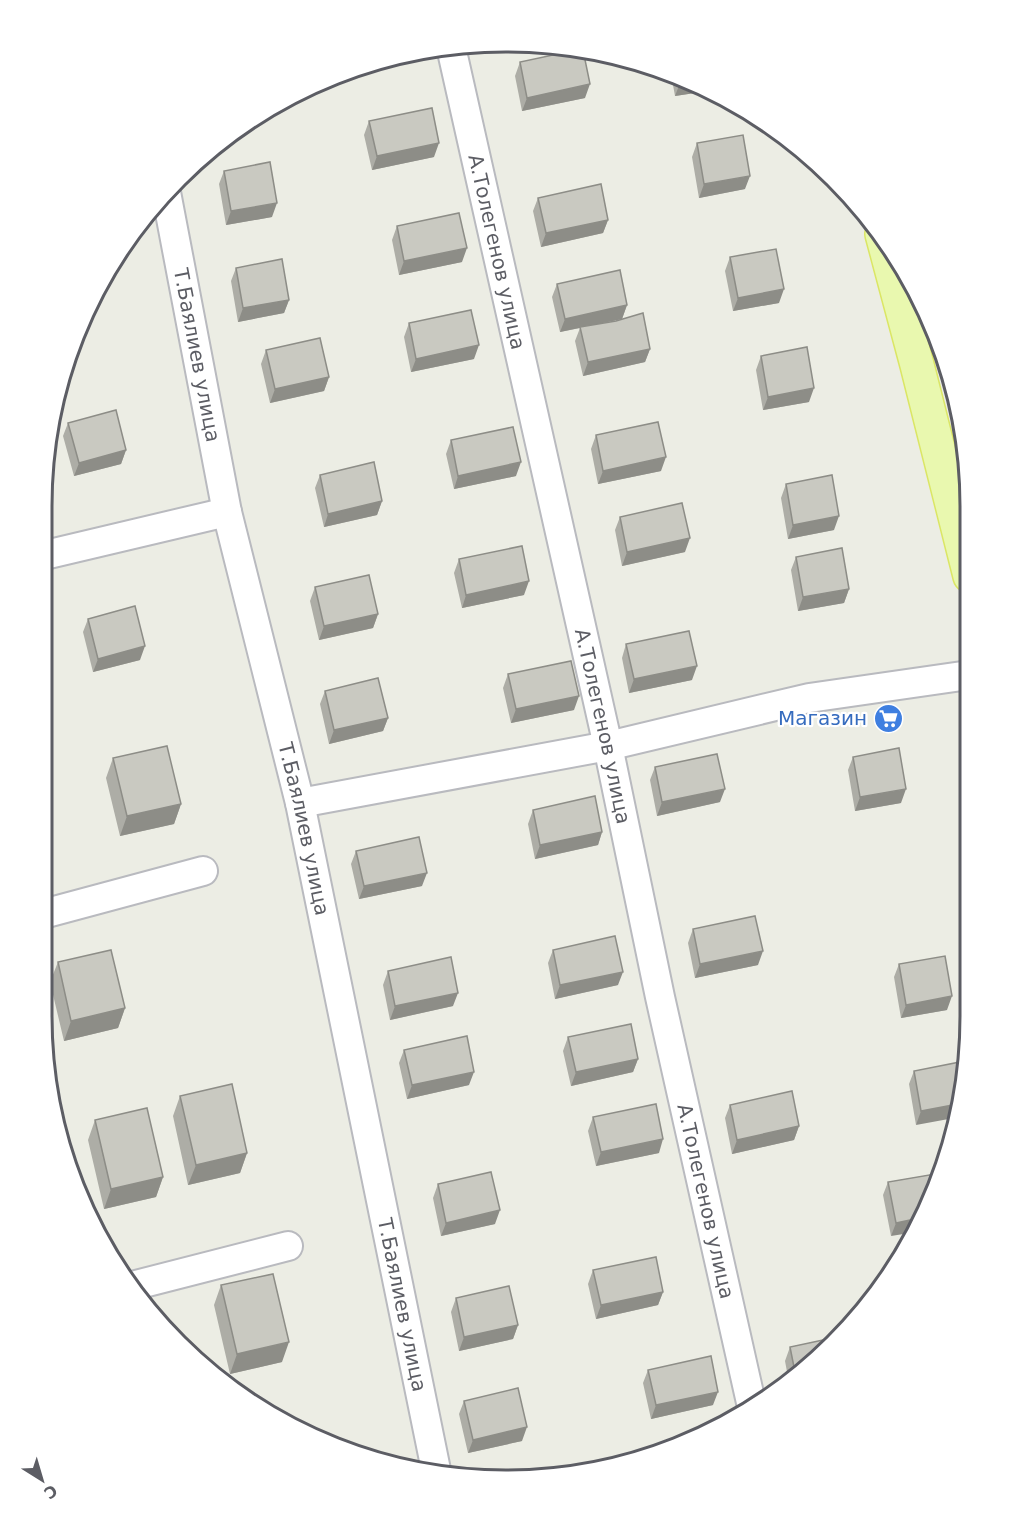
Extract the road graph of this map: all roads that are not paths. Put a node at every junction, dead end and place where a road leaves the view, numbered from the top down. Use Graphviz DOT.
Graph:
graph roads {
  1 [pos="453,55"];
  2 [pos="168,203"];
  3 [pos="890,264"];
  4 [pos="228,512"];
  5 [pos="960,539"];
  6 [pos="52,553"];
  7 [pos="960,676"];
  8 [pos="608,746"];
  9 [pos="300,803"];
  10 [pos="203,872"];
  11 [pos="52,912"];
  12 [pos="288,1246"];
  13 [pos="140,1284"];
  14 [pos="750,1399"];
  15 [pos="435,1464"];
  1 -- 8 [label="street, А.Толегенов улица"];
  2 -- 4 [label="street, Т.Баялиев улица"];
  3 -- 5 [label="main road"];
  4 -- 6 [label="street"];
  4 -- 9 [label="street, Т.Баялиев улица"];
  7 -- 8 [label="street"];
  8 -- 9 [label="street"];
  8 -- 14 [label="street, А.Толегенов улица"];
  9 -- 15 [label="street, Т.Баялиев улица"];
  10 -- 11 [label="street"];
  12 -- 13 [label="street"];
}
